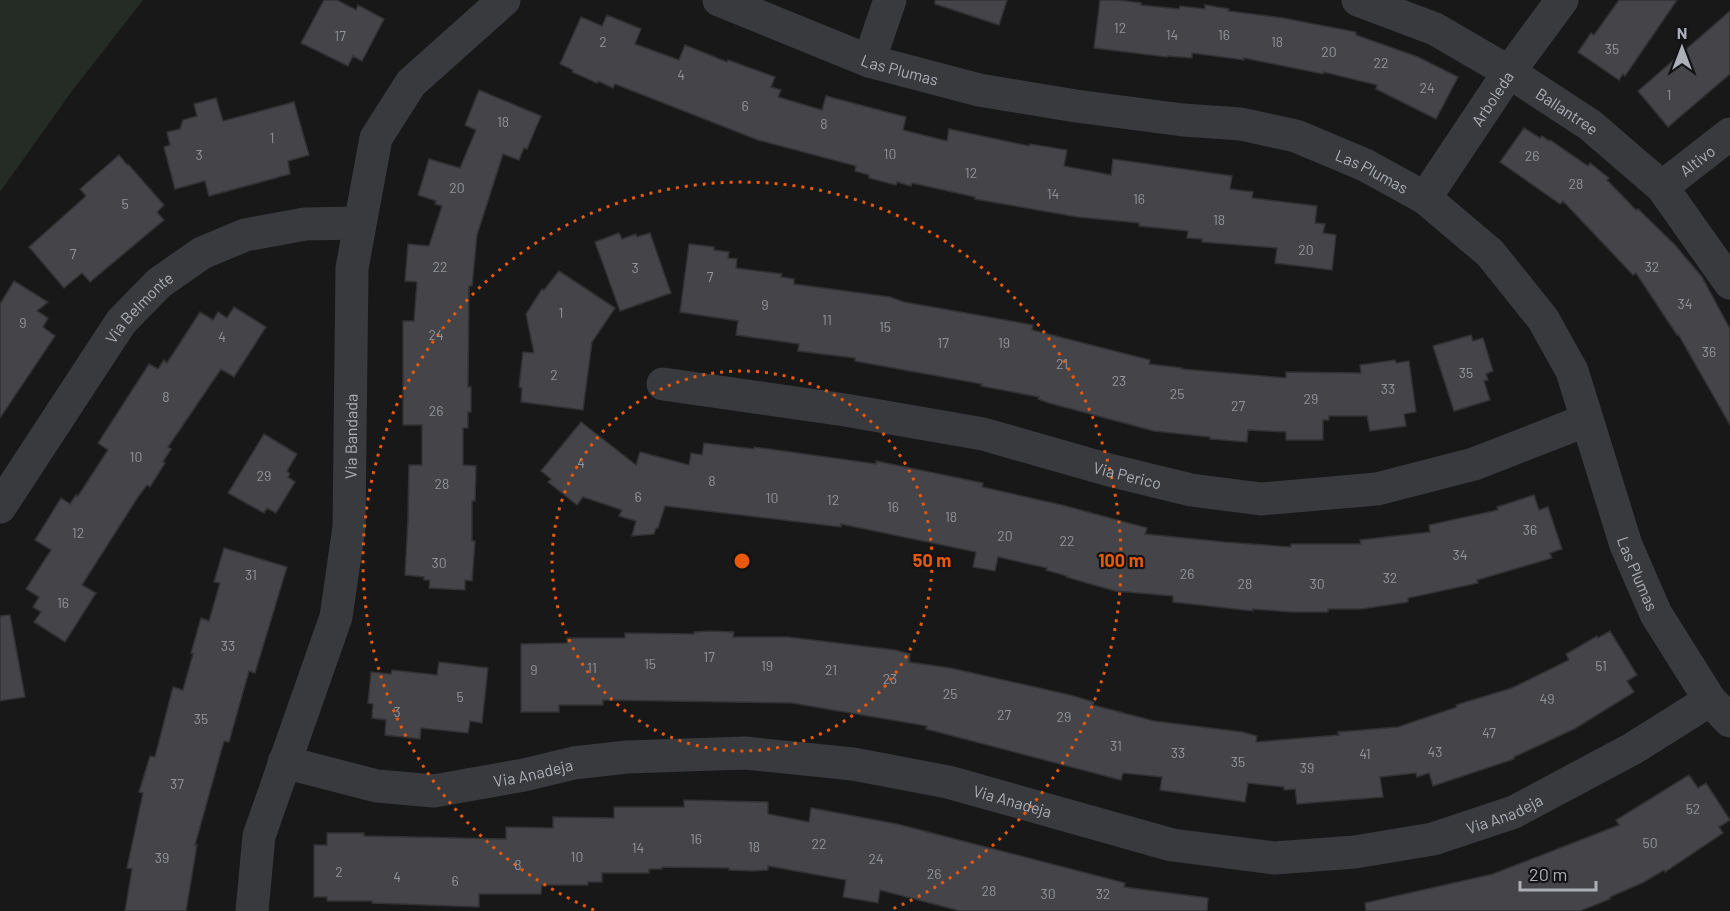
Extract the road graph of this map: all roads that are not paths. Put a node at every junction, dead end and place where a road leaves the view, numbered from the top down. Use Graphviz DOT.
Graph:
graph roads {
  1 [pos="504,0"];
  2 [pos="719,0"];
  3 [pos="890,0"];
  4 [pos="1358,0"];
  5 [pos="1562,0"];
  6 [pos="869,62"];
  7 [pos="1509,72"];
  8 [pos="1730,134"];
  9 [pos="1662,187"];
  10 [pos="1425,198"];
  11 [pos="359,224"];
  12 [pos="1730,283"];
  13 [pos="663,384"];
  14 [pos="1587,420"];
  15 [pos="0,507"];
  16 [pos="1720,710"];
  17 [pos="284,762"];
  18 [pos="252,911"];
  1 -- 11 [label="street, Via Bandada"];
  2 -- 6 [label="street, Las Plumas"];
  3 -- 6 [label="street"];
  4 -- 7 [label="street, Ballantree"];
  5 -- 7 [label="street, Arboleda"];
  6 -- 10 [label="street, Las Plumas"];
  7 -- 9 [label="street, Ballantree"];
  7 -- 10 [label="street, Arboleda"];
  8 -- 9 [label="street, Altivo"];
  9 -- 12 [label="street, Ballantree"];
  10 -- 14 [label="street, Las Plumas"];
  11 -- 15 [label="street, Via Belmonte"];
  11 -- 17 [label="street, Via Bandada"];
  13 -- 14 [label="street, Via Perico"];
  14 -- 16 [label="street, Las Plumas"];
  16 -- 17 [label="street, Via Anadeja"];
  17 -- 18 [label="street, Via Bandada"];
}
